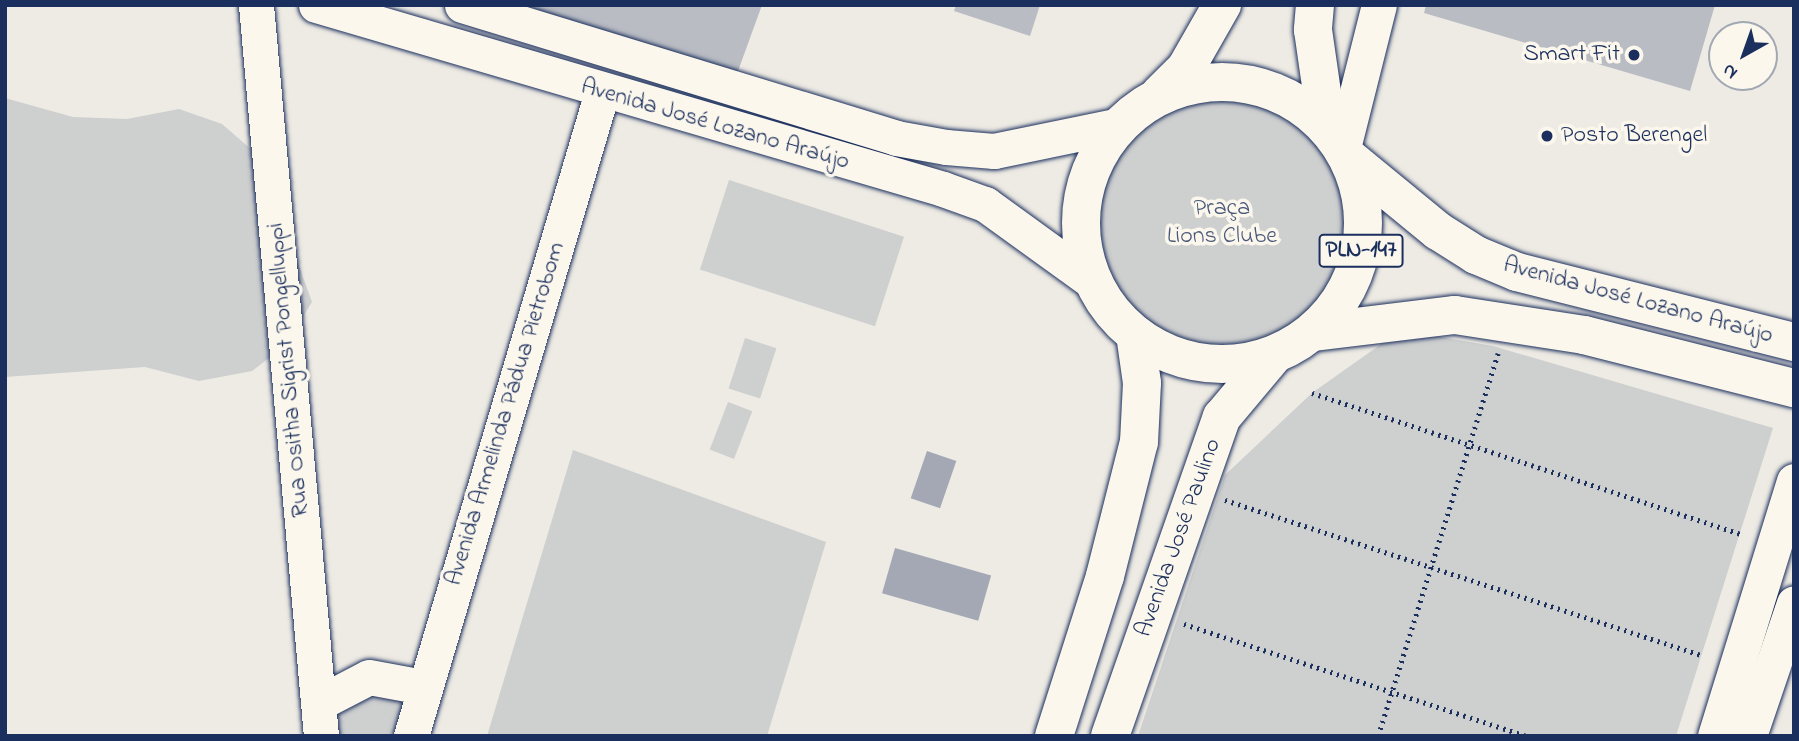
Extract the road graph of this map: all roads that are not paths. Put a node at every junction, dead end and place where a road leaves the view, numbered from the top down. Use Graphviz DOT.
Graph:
graph roads {
  1 [pos="256,5"];
  2 [pos="316,5"];
  3 [pos="462,5"];
  4 [pos="1222,5"];
  5 [pos="1315,5"];
  6 [pos="1379,5"];
  7 [pos="602,92"];
  8 [pos="1157,96"];
  9 [pos="1119,125"];
  10 [pos="1340,144"];
  11 [pos="1094,283"];
  12 [pos="1314,332"];
  13 [pos="1135,334"];
  14 [pos="1794,342"];
  15 [pos="1274,355"];
  16 [pos="1794,388"];
  17 [pos="1794,481"];
  18 [pos="1794,603"];
  19 [pos="423,687"];
  20 [pos="320,719"];
  21 [pos="1735,726"];
  22 [pos="411,736"];
  23 [pos="1054,736"];
  24 [pos="1110,736"];
  1 -- 20 [label="street, Rua Ositha Sigrist Pongelluppi"];
  2 -- 7 [label="street, Avenida José Lozano Araújo"];
  3 -- 9 [label="street, Avenida José Lozano Araújo"];
  4 -- 8 [label="main road, PLN-147"];
  5 -- 10 [label="main road, PLN-147"];
  6 -- 10 [label="street"];
  7 -- 11 [label="street, Avenida José Lozano Araújo"];
  7 -- 19 [label="street, Avenida Armelinda Pádua Pietrobom"];
  8 -- 9 [label="main road, PLN-147"];
  8 -- 10 [label="main road, PLN-147"];
  9 -- 11 [label="main road, PLN-147"];
  10 -- 12 [label="main road, PLN-147"];
  10 -- 14 [label="main road, Avenida José Lozano Araújo"];
  11 -- 13 [label="main road, PLN-147"];
  12 -- 15 [label="main road, PLN-147"];
  12 -- 16 [label="main road, Avenida José Lozano Araújo"];
  13 -- 15 [label="main road, PLN-147"];
  13 -- 23 [label="main road"];
  15 -- 24 [label="main road, Avenida José Paulino"];
  17 -- 21 [label="street"];
  18 -- 21 [label="street"];
  19 -- 20 [label="street"];
  19 -- 22 [label="street, Avenida Armelinda Pádua Pietrobom"];
}
